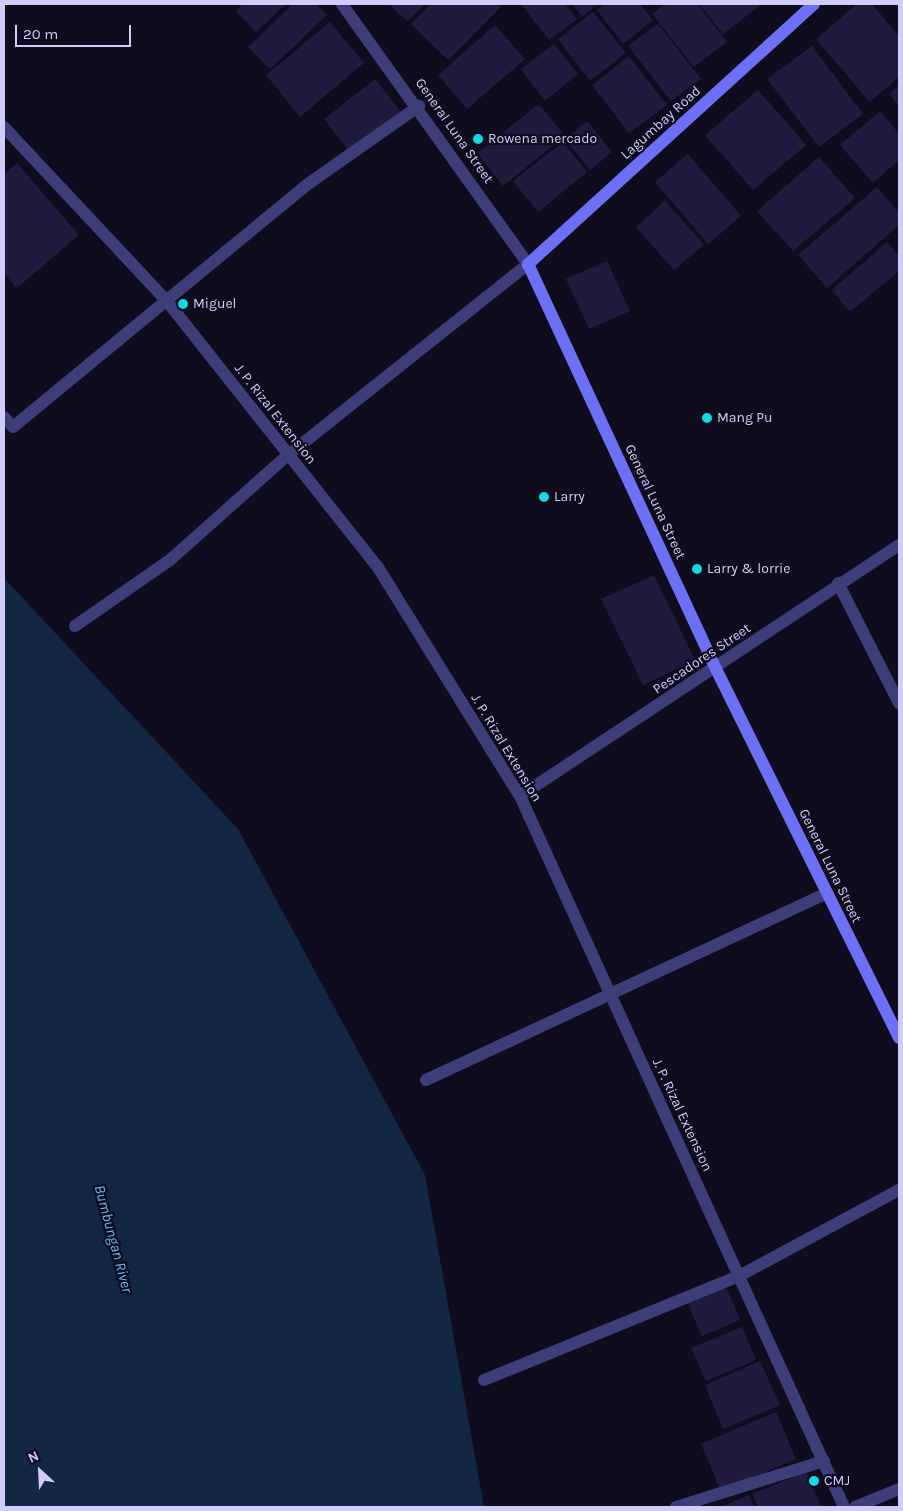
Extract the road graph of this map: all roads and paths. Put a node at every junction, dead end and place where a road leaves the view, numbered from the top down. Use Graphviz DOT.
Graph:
graph roads {
  1 [pos="342,4"];
  2 [pos="814,4"];
  3 [pos="419,106"];
  4 [pos="4,127"];
  5 [pos="528,264"];
  6 [pos="166,300"];
  7 [pos="4,417"];
  8 [pos="288,455"];
  9 [pos="899,545"];
  10 [pos="838,583"];
  11 [pos="75,626"];
  12 [pos="716,669"];
  13 [pos="899,703"];
  14 [pos="520,796"];
  15 [pos="827,893"];
  16 [pos="611,997"];
  17 [pos="899,1038"];
  18 [pos="426,1080"];
  19 [pos="899,1190"];
  20 [pos="739,1276"];
  21 [pos="484,1380"];
  22 [pos="824,1461"];
  23 [pos="899,1489"];
  24 [pos="676,1507"];
  25 [pos="844,1507"];
  26 [pos="855,1507"];
  1 -- 3 [label="street, General Luna Street"];
  2 -- 5 [label="street, Lagumbay Road"];
  3 -- 5 [label="street, General Luna Street"];
  3 -- 6 [label="street"];
  4 -- 6 [label="street, J. P. Rizal Extension"];
  5 -- 8 [label="street"];
  5 -- 12 [label="street, General Luna Street"];
  6 -- 7 [label="street"];
  6 -- 8 [label="street, J. P. Rizal Extension"];
  8 -- 11 [label="street"];
  8 -- 14 [label="street, J. P. Rizal Extension"];
  9 -- 10 [label="street, Pescadores Street"];
  10 -- 12 [label="street, Pescadores Street"];
  10 -- 13 [label="street"];
  12 -- 14 [label="street, Pescadores Street"];
  12 -- 15 [label="street, General Luna Street"];
  14 -- 16 [label="street, J. P. Rizal Extension"];
  15 -- 16 [label="street"];
  15 -- 17 [label="street, General Luna Street"];
  16 -- 18 [label="street"];
  16 -- 20 [label="street, J. P. Rizal Extension"];
  19 -- 20 [label="street"];
  20 -- 21 [label="street"];
  20 -- 22 [label="street, J. P. Rizal Extension"];
  22 -- 24 [label="street"];
  22 -- 25 [label="street, J. P. Rizal Extension"];
  23 -- 26 [label="street"];
}
